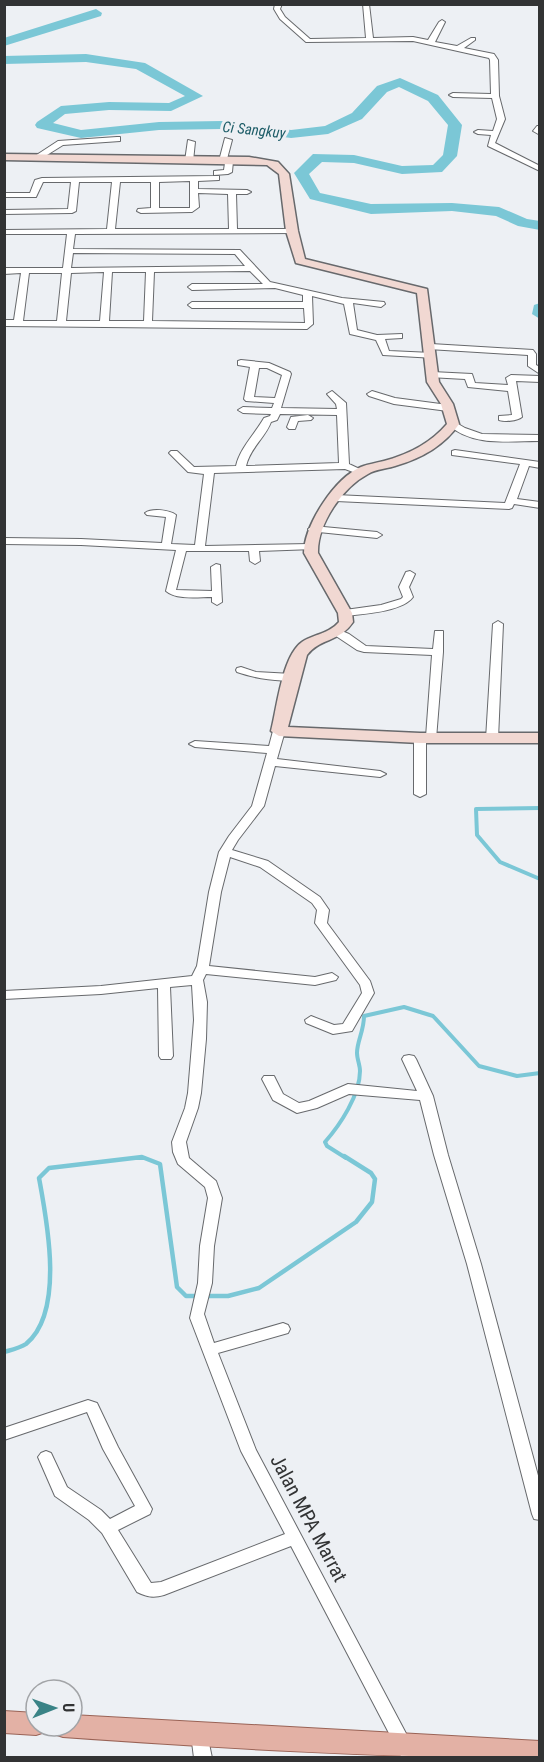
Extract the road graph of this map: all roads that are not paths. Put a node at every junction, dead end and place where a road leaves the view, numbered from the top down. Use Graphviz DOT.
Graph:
graph roads {
  1 [pos="279,4"];
  2 [pos="366,4"];
  3 [pos="442,22"];
  4 [pos="370,39"];
  5 [pos="473,39"];
  6 [pos="431,42"];
  7 [pos="459,48"];
  8 [pos="453,95"];
  9 [pos="495,96"];
  10 [pos="540,128"];
  11 [pos="478,132"];
  12 [pos="494,132"];
  13 [pos="540,133"];
  14 [pos="117,139"];
  15 [pos="228,140"];
  16 [pos="191,142"];
  17 [pos="4,157"];
  18 [pos="36,158"];
  19 [pos="189,160"];
  20 [pos="226,161"];
  21 [pos="535,170"];
  22 [pos="155,179"];
  23 [pos="194,179"];
  24 [pos="75,180"];
  25 [pos="116,180"];
  26 [pos="194,191"];
  27 [pos="232,192"];
  28 [pos="247,192"];
  29 [pos="4,195"];
  30 [pos="141,211"];
  31 [pos="155,211"];
  32 [pos="4,212"];
  33 [pos="71,231"];
  34 [pos="111,231"];
  35 [pos="233,231"];
  36 [pos="292,231"];
  37 [pos="4,232"];
  38 [pos="70,251"];
  39 [pos="252,268"];
  40 [pos="108,270"];
  41 [pos="150,270"];
  42 [pos="4,271"];
  43 [pos="25,271"];
  44 [pos="68,271"];
  45 [pos="276,286"];
  46 [pos="307,292"];
  47 [pos="345,300"];
  48 [pos="381,304"];
  49 [pos="307,305"];
  50 [pos="4,323"];
  51 [pos="18,324"];
  52 [pos="61,324"];
  53 [pos="104,324"];
  54 [pos="148,324"];
  55 [pos="399,336"];
  56 [pos="379,337"];
  57 [pos="431,351"];
  58 [pos="241,363"];
  59 [pos="255,364"];
  60 [pos="540,371"];
  61 [pos="432,375"];
  62 [pos="540,379"];
  63 [pos="512,388"];
  64 [pos="332,394"];
  65 [pos="372,394"];
  66 [pos="279,401"];
  67 [pos="448,408"];
  68 [pos="243,410"];
  69 [pos="276,411"];
  70 [pos="342,415"];
  71 [pos="502,418"];
  72 [pos="453,424"];
  73 [pos="292,427"];
  74 [pos="540,438"];
  75 [pos="174,453"];
  76 [pos="455,453"];
  77 [pos="526,462"];
  78 [pos="540,465"];
  79 [pos="345,466"];
  80 [pos="208,470"];
  81 [pos="240,470"];
  82 [pos="361,472"];
  83 [pos="336,498"];
  84 [pos="512,501"];
  85 [pos="540,505"];
  86 [pos="150,513"];
  87 [pos="313,529"];
  88 [pos="377,535"];
  89 [pos="4,541"];
  90 [pos="166,547"];
  91 [pos="309,547"];
  92 [pos="182,548"];
  93 [pos="254,548"];
  94 [pos="200,549"];
  95 [pos="255,561"];
  96 [pos="216,567"];
  97 [pos="410,574"];
  98 [pos="345,613"];
  99 [pos="498,624"];
  100 [pos="340,631"];
  101 [pos="439,633"];
  102 [pos="438,652"];
  103 [pos="241,670"];
  104 [pos="292,677"];
  105 [pos="279,731"];
  106 [pos="426,737"];
  107 [pos="540,738"];
  108 [pos="492,739"];
  109 [pos="195,744"];
  110 [pos="273,756"];
  111 [pos="380,774"];
  112 [pos="420,794"];
  113 [pos="225,852"];
  114 [pos="199,974"];
  115 [pos="332,977"];
  116 [pos="164,984"];
  117 [pos="4,995"];
  118 [pos="311,1020"];
  119 [pos="166,1056"];
  120 [pos="409,1059"];
  121 [pos="268,1080"];
  122 [pos="426,1096"];
  123 [pos="283,1329"];
  124 [pos="208,1350"];
  125 [pos="4,1434"];
  126 [pos="46,1457"];
  127 [pos="540,1514"];
  128 [pos="108,1528"];
  129 [pos="295,1537"];
  130 [pos="4,1722"];
  131 [pos="24,1723"];
  132 [pos="84,1729"];
  133 [pos="202,1748"];
  134 [pos="409,1751"];
  135 [pos="540,1753"];
  1 -- 4 [label="street"];
  2 -- 4 [label="street"];
  3 -- 6 [label="street"];
  4 -- 6 [label="street"];
  5 -- 7 [label="street"];
  6 -- 7 [label="street"];
  7 -- 9 [label="street"];
  8 -- 9 [label="street"];
  9 -- 12 [label="street"];
  10 -- 13 [label="street"];
  11 -- 12 [label="street"];
  12 -- 21 [label="street"];
  14 -- 18 [label="street"];
  15 -- 20 [label="street"];
  16 -- 19 [label="street"];
  17 -- 18 [label="street"];
  18 -- 19 [label="street"];
  19 -- 20 [label="street"];
  20 -- 23 [label="street"];
  20 -- 36 [label="street"];
  22 -- 23 [label="street"];
  22 -- 25 [label="street"];
  22 -- 31 [label="street"];
  23 -- 26 [label="street"];
  24 -- 25 [label="street"];
  24 -- 29 [label="street"];
  24 -- 32 [label="street"];
  25 -- 34 [label="street"];
  26 -- 27 [label="street"];
  26 -- 31 [label="street"];
  27 -- 28 [label="street"];
  27 -- 35 [label="street"];
  30 -- 31 [label="street"];
  33 -- 34 [label="street"];
  33 -- 37 [label="street"];
  33 -- 38 [label="street"];
  34 -- 35 [label="street"];
  35 -- 36 [label="street"];
  36 -- 57 [label="street"];
  38 -- 39 [label="street"];
  38 -- 44 [label="street"];
  39 -- 41 [label="street"];
  39 -- 45 [label="street"];
  40 -- 41 [label="street"];
  40 -- 44 [label="street"];
  40 -- 53 [label="street"];
  41 -- 54 [label="street"];
  42 -- 43 [label="street"];
  43 -- 44 [label="street"];
  43 -- 51 [label="street"];
  44 -- 52 [label="street"];
  45 -- 46 [label="street"];
  45 -- 49 [label="street"];
  46 -- 47 [label="street"];
  46 -- 49 [label="street"];
  47 -- 48 [label="street"];
  47 -- 56 [label="street"];
  49 -- 54 [label="street"];
  50 -- 51 [label="street"];
  51 -- 52 [label="street"];
  52 -- 53 [label="street"];
  53 -- 54 [label="street"];
  55 -- 56 [label="street"];
  56 -- 57 [label="street"];
  57 -- 60 [label="street"];
  57 -- 61 [label="street"];
  58 -- 59 [label="street"];
  59 -- 66 [label="street"];
  59 -- 66 [label="street"];
  61 -- 63 [label="street"];
  61 -- 67 [label="street"];
  62 -- 63 [label="street"];
  63 -- 71 [label="street"];
  64 -- 70 [label="street"];
  65 -- 67 [label="street"];
  66 -- 69 [label="street"];
  67 -- 72 [label="street"];
  68 -- 69 [label="street"];
  69 -- 70 [label="street"];
  69 -- 81 [label="street"];
  70 -- 73 [label="street"];
  70 -- 79 [label="street"];
  72 -- 74 [label="street"];
  72 -- 82 [label="street"];
  75 -- 80 [label="street"];
  76 -- 77 [label="street"];
  77 -- 78 [label="street"];
  77 -- 84 [label="street"];
  79 -- 81 [label="street"];
  79 -- 82 [label="street"];
  80 -- 81 [label="street"];
  80 -- 94 [label="street"];
  82 -- 83 [label="street"];
  83 -- 84 [label="street"];
  83 -- 87 [label="street"];
  84 -- 85 [label="street"];
  86 -- 90 [label="street"];
  87 -- 88 [label="street"];
  87 -- 91 [label="street"];
  89 -- 90 [label="street"];
  90 -- 92 [label="street"];
  91 -- 93 [label="street"];
  91 -- 98 [label="street"];
  92 -- 94 [label="street"];
  92 -- 96 [label="street"];
  93 -- 94 [label="street"];
  93 -- 95 [label="street"];
  97 -- 98 [label="street"];
  98 -- 100 [label="street"];
  99 -- 108 [label="street"];
  100 -- 102 [label="street"];
  100 -- 104 [label="street"];
  101 -- 102 [label="street"];
  102 -- 106 [label="street"];
  103 -- 104 [label="street"];
  104 -- 105 [label="street"];
  105 -- 106 [label="street"];
  105 -- 110 [label="street"];
  106 -- 108 [label="street"];
  106 -- 112 [label="street"];
  107 -- 108 [label="street"];
  109 -- 110 [label="street"];
  110 -- 111 [label="street"];
  110 -- 113 [label="street"];
  113 -- 114 [label="street"];
  113 -- 118 [label="street"];
  114 -- 115 [label="street"];
  114 -- 116 [label="street"];
  114 -- 124 [label="street, Jalan MPA Marrat"];
  116 -- 117 [label="street"];
  116 -- 119 [label="street"];
  120 -- 122 [label="street"];
  121 -- 122 [label="street"];
  122 -- 127 [label="street"];
  123 -- 124 [label="street"];
  124 -- 129 [label="street, Jalan MPA Marrat"];
  125 -- 128 [label="street"];
  126 -- 128 [label="street"];
  128 -- 129 [label="street"];
  129 -- 134 [label="street, Jalan MPA Marrat"];
  130 -- 131 [label="main road"];
  132 -- 133 [label="main road"];
  133 -- 134 [label="main road"];
  134 -- 135 [label="main road"];
}
